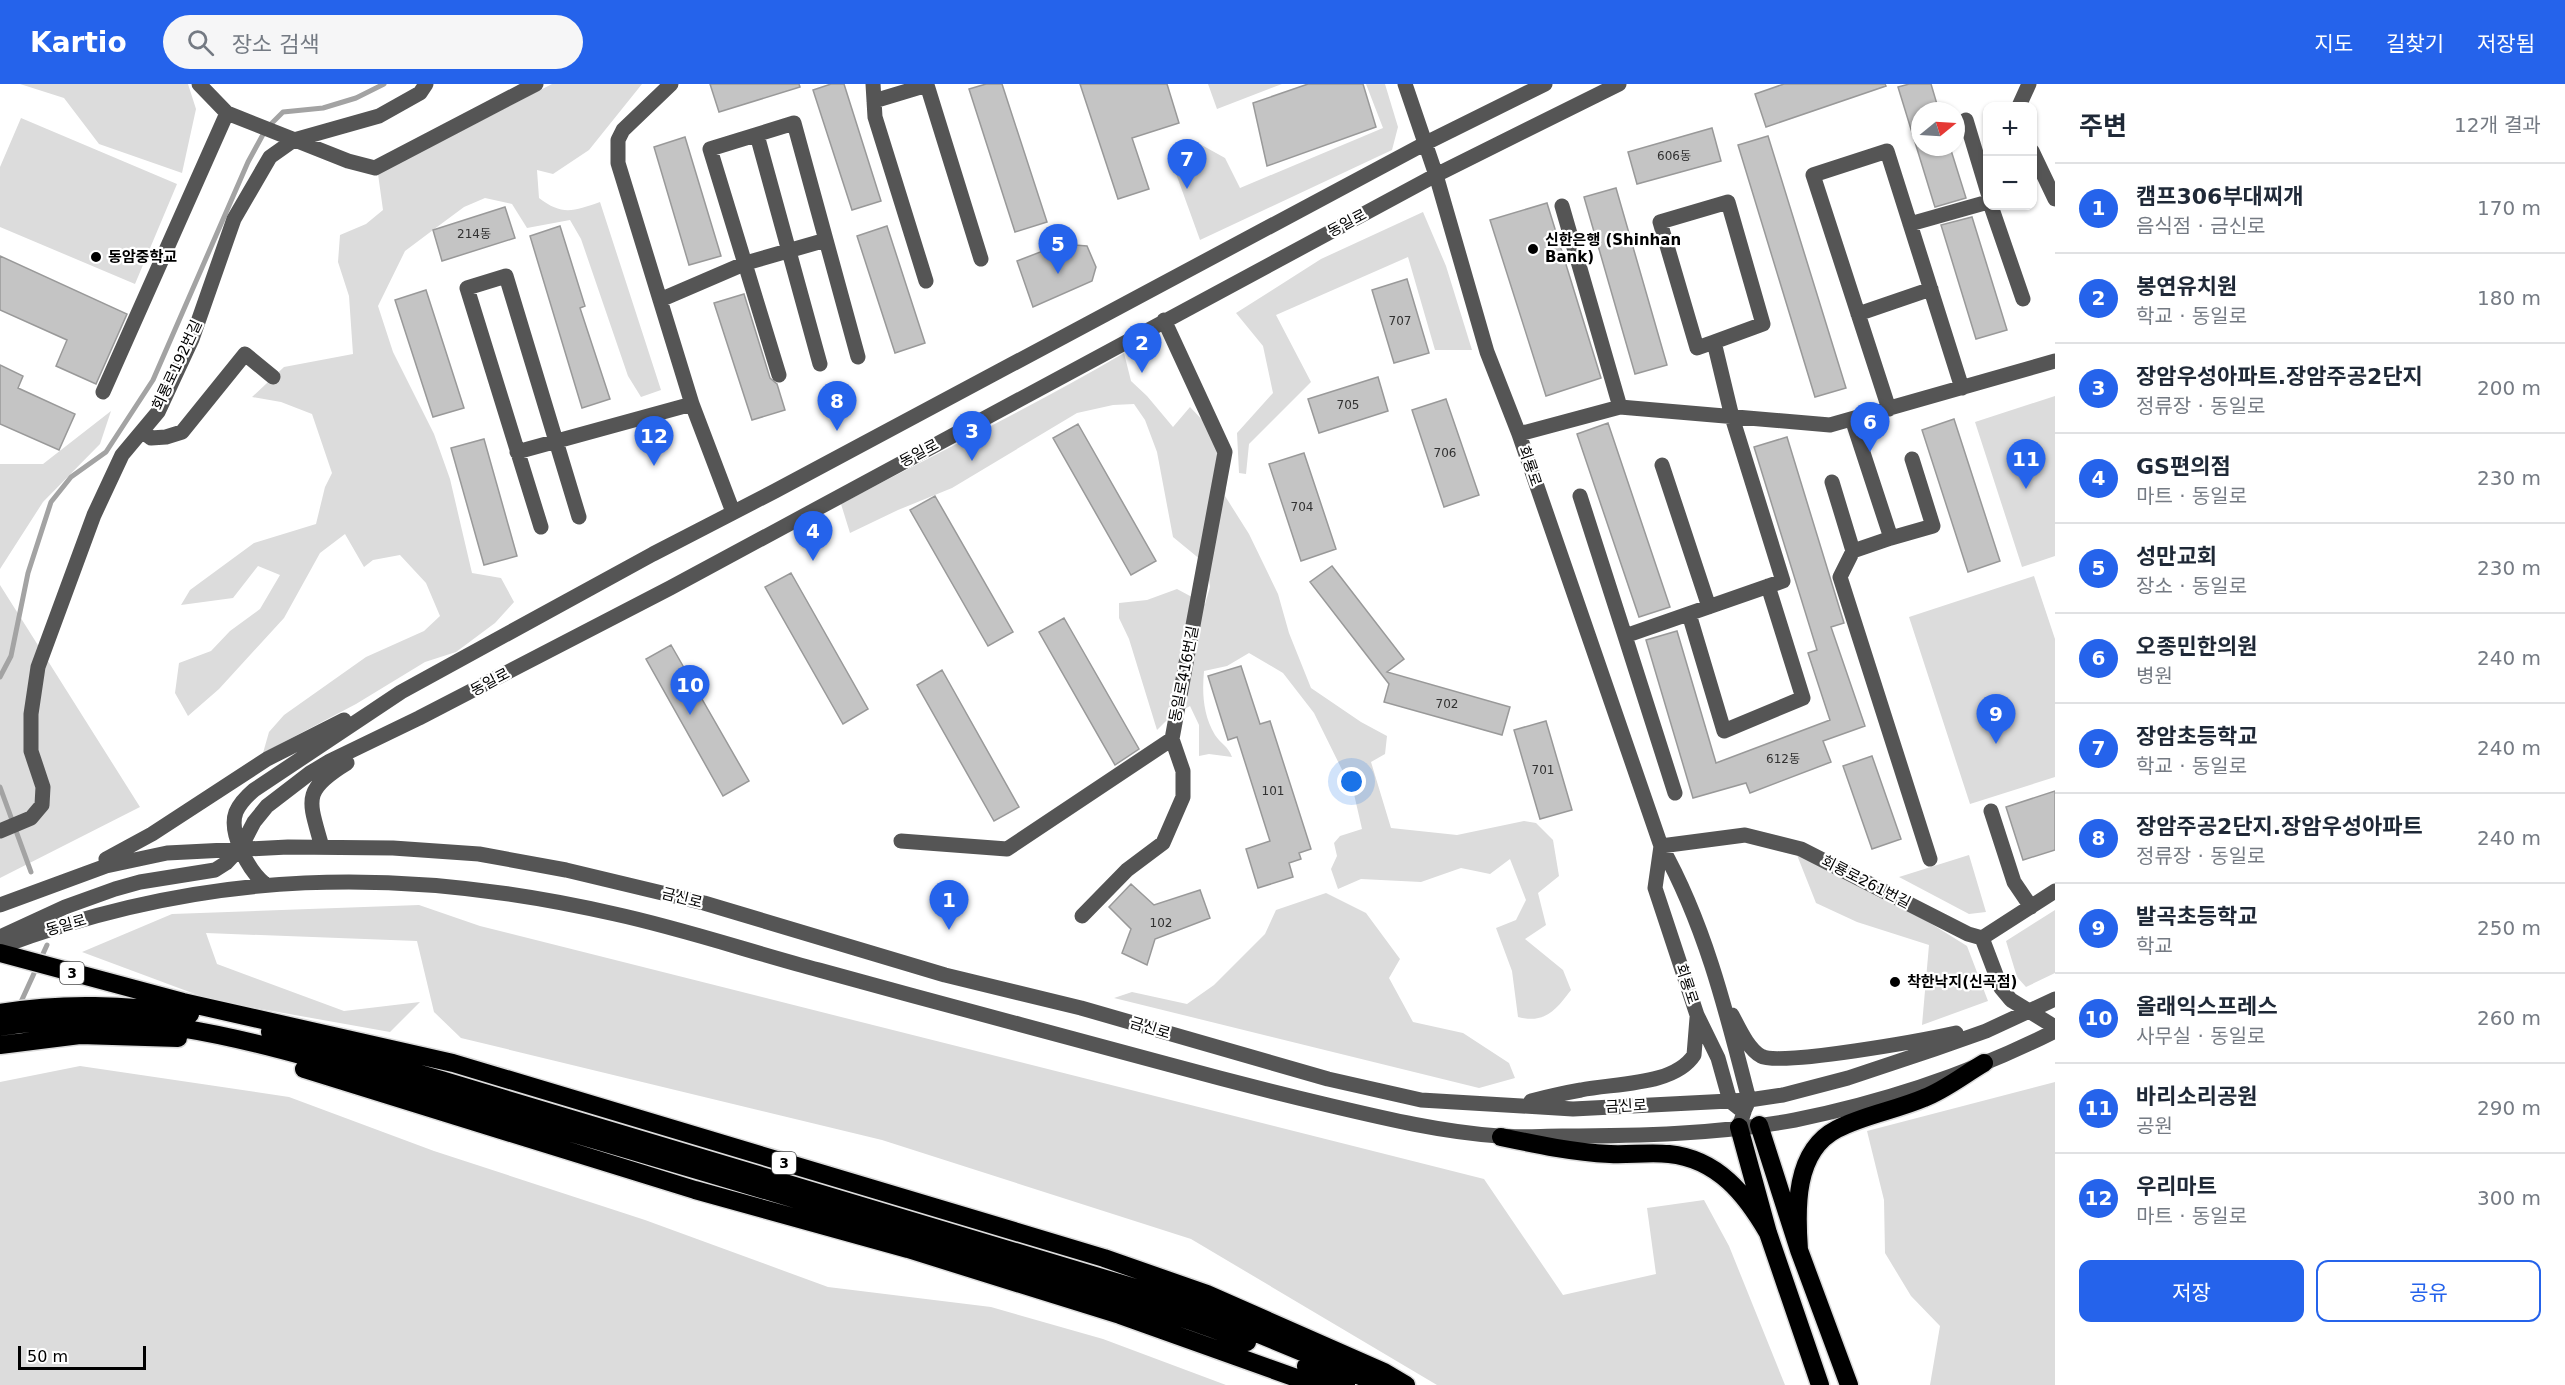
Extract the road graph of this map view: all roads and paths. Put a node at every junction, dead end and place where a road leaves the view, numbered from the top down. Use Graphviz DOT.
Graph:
graph roads {
  1 [pos="199,84"];
  2 [pos="426,84"];
  3 [pos="536,84"];
  4 [pos="671,84"];
  5 [pos="873,84"];
  6 [pos="1405,84"];
  7 [pos="1545,84"];
  8 [pos="1619,84"];
  9 [pos="2029,84"];
  10 [pos="509,90"];
  11 [pos="874,100"];
  12 [pos="2021,102"];
  13 [pos="231,115"];
  14 [pos="1966,120"];
  15 [pos="757,135"];
  16 [pos="290,139"];
  17 [pos="1426,143"];
  18 [pos="2034,156"];
  19 [pos="1436,175"];
  20 [pos="1983,176"];
  21 [pos="2055,199"];
  22 [pos="1983,203"];
  23 [pos="1562,206"];
  24 [pos="1992,210"];
  25 [pos="1910,224"];
  26 [pos="826,240"];
  27 [pos="787,250"];
  28 [pos="981,259"];
  29 [pos="746,263"];
  30 [pos="926,281"];
  31 [pos="1931,289"];
  32 [pos="2023,299"];
  33 [pos="660,300"];
  34 [pos="1858,314"];
  35 [pos="1164,320"];
  36 [pos="1714,342"];
  37 [pos="858,357"];
  38 [pos="2055,361"];
  39 [pos="820,364"];
  40 [pos="779,375"];
  41 [pos="273,377"];
  42 [pos="1962,388"];
  43 [pos="103,392"];
  44 [pos="692,404"];
  45 [pos="1620,407"];
  46 [pos="1889,409"];
  47 [pos="1732,417"];
  48 [pos="1852,419"];
  49 [pos="142,431"];
  50 [pos="1519,434"];
  51 [pos="555,440"];
  52 [pos="517,452"];
  53 [pos="1912,459"];
  54 [pos="1662,465"];
  55 [pos="1832,482"];
  56 [pos="1580,496"];
  57 [pos="733,512"];
  58 [pos="579,517"];
  59 [pos="541,527"];
  60 [pos="1891,538"];
  61 [pos="1853,551"];
  62 [pos="1768,586"];
  63 [pos="1709,607"];
  64 [pos="1689,614"];
  65 [pos="1625,636"];
  66 [pos="401,692"];
  67 [pos="419,718"];
  68 [pos="1172,739"];
  69 [pos="1675,793"];
  70 [pos="1991,811"];
  71 [pos="0,831"];
  72 [pos="901,841"];
  73 [pos="1661,846"];
  74 [pos="241,847"];
  75 [pos="322,847"];
  76 [pos="1930,859"];
  77 [pos="265,884"];
  78 [pos="44,887"];
  79 [pos="2055,891"];
  80 [pos="0,905"];
  81 [pos="2031,907"];
  82 [pos="1082,916"];
  83 [pos="0,937"];
  84 [pos="1982,938"];
  85 [pos="0,947"];
  86 [pos="0,953"];
  87 [pos="1720,993"];
  88 [pos="2055,999"];
  89 [pos="2034,1010"];
  90 [pos="0,1013"];
  91 [pos="1697,1015"];
  92 [pos="0,1027"];
  93 [pos="2054,1030"];
  94 [pos="0,1045"];
  95 [pos="1984,1063"];
  96 [pos="1730,1101"];
  97 [pos="1512,1105"];
  98 [pos="1744,1113"];
  99 [pos="1758,1125"];
  100 [pos="1502,1137"];
  101 [pos="912,1226"];
  102 [pos="1768,1233"];
  103 [pos="1798,1250"];
  104 [pos="1316,1385"];
  105 [pos="1346,1385"];
  106 [pos="1382,1385"];
  107 [pos="1406,1385"];
  108 [pos="1820,1385"];
  109 [pos="1849,1385"];
  1 -- 13 [label="street"];
  2 -- 16 [label="street"];
  3 -- 10 [label="street"];
  4 -- 33 [label="street"];
  5 -- 11 [label="street"];
  6 -- 17 [label="street, 회룡로"];
  7 -- 17 [label="street"];
  8 -- 19 [label="street, 동일로"];
  9 -- 12 [label="street"];
  10 -- 16 [label="street"];
  11 -- 28 [label="street"];
  11 -- 30 [label="street"];
  13 -- 16 [label="street"];
  13 -- 43 [label="street"];
  14 -- 20 [label="street"];
  15 -- 26 [label="street"];
  15 -- 27 [label="street"];
  15 -- 29 [label="street"];
  16 -- 49 [label="street, 회룡로192번길"];
  17 -- 19 [label="street, 회룡로"];
  17 -- 57 [label="street"];
  18 -- 21 [label="street"];
  19 -- 35 [label="street, 동일로"];
  19 -- 50 [label="street, 회룡로"];
  22 -- 25 [label="street"];
  23 -- 45 [label="street"];
  24 -- 32 [label="street"];
  25 -- 31 [label="street"];
  25 -- 34 [label="street"];
  26 -- 27 [label="street"];
  26 -- 37 [label="street"];
  27 -- 29 [label="street"];
  27 -- 39 [label="street"];
  29 -- 33 [label="street"];
  29 -- 40 [label="street"];
  31 -- 34 [label="street"];
  31 -- 42 [label="street"];
  33 -- 44 [label="street"];
  34 -- 46 [label="street"];
  35 -- 67 [label="street, 동일로"];
  35 -- 68 [label="street, 동일로416번길"];
  36 -- 36 [label="street"];
  36 -- 47 [label="street"];
  38 -- 42 [label="street"];
  41 -- 49 [label="street"];
  42 -- 46 [label="street"];
  44 -- 51 [label="street"];
  44 -- 57 [label="street"];
  45 -- 47 [label="street"];
  45 -- 50 [label="street"];
  46 -- 48 [label="street"];
  47 -- 48 [label="street"];
  47 -- 62 [label="street"];
  48 -- 60 [label="street"];
  49 -- 71 [label="street, 회룡로192번길"];
  50 -- 73 [label="street, 회룡로"];
  51 -- 52 [label="street"];
  51 -- 52 [label="street"];
  51 -- 58 [label="street"];
  52 -- 59 [label="street"];
  53 -- 60 [label="street"];
  54 -- 63 [label="street"];
  55 -- 61 [label="street"];
  56 -- 65 [label="street"];
  57 -- 66 [label="street"];
  60 -- 61 [label="street"];
  61 -- 76 [label="street"];
  62 -- 63 [label="street"];
  62 -- 64 [label="street"];
  63 -- 64 [label="street"];
  64 -- 65 [label="street"];
  65 -- 69 [label="street"];
  66 -- 74 [label="street"];
  66 -- 78 [label="street"];
  67 -- 74 [label="street, 동일로"];
  67 -- 75 [label="street"];
  68 -- 72 [label="street, 동일로416번길"];
  68 -- 82 [label="street"];
  70 -- 81 [label="street"];
  73 -- 84 [label="street, 회룡로261번길"];
  73 -- 87 [label="street, 회룡로"];
  73 -- 91 [label="street, 회룡로"];
  74 -- 75 [label="street, 금신로"];
  74 -- 77 [label="street"];
  74 -- 78 [label="street"];
  74 -- 83 [label="street, 동일로"];
  75 -- 97 [label="street, 금신로"];
  77 -- 85 [label="street, 동일로"];
  77 -- 100 [label="street, 금신로"];
  78 -- 80 [label="street"];
  79 -- 81 [label="street"];
  81 -- 84 [label="street"];
  84 -- 93 [label="street"];
  86 -- 107 [label="highway, 3"];
  87 -- 89 [label="street"];
  87 -- 98 [label="street, 회룡로"];
  88 -- 89 [label="street, 금신로"];
  89 -- 98 [label="street, 금신로"];
  90 -- 101 [label="highway"];
  91 -- 96 [label="street, 회룡로"];
  91 -- 97 [label="street"];
  92 -- 101 [label="highway"];
  93 -- 95 [label="street, 금신로"];
  94 -- 104 [label="highway"];
  95 -- 99 [label="street, 금신로"];
  95 -- 103 [label="highway"];
  96 -- 97 [label="street, 금신로"];
  96 -- 98 [label="street, 금신로"];
  98 -- 99 [label="street, 금신로"];
  98 -- 100 [label="street, 금신로"];
  98 -- 102 [label="highway"];
  99 -- 103 [label="highway"];
  100 -- 102 [label="highway"];
  101 -- 105 [label="highway"];
  101 -- 106 [label="highway"];
  102 -- 108 [label="highway"];
  103 -- 109 [label="highway"];
}
